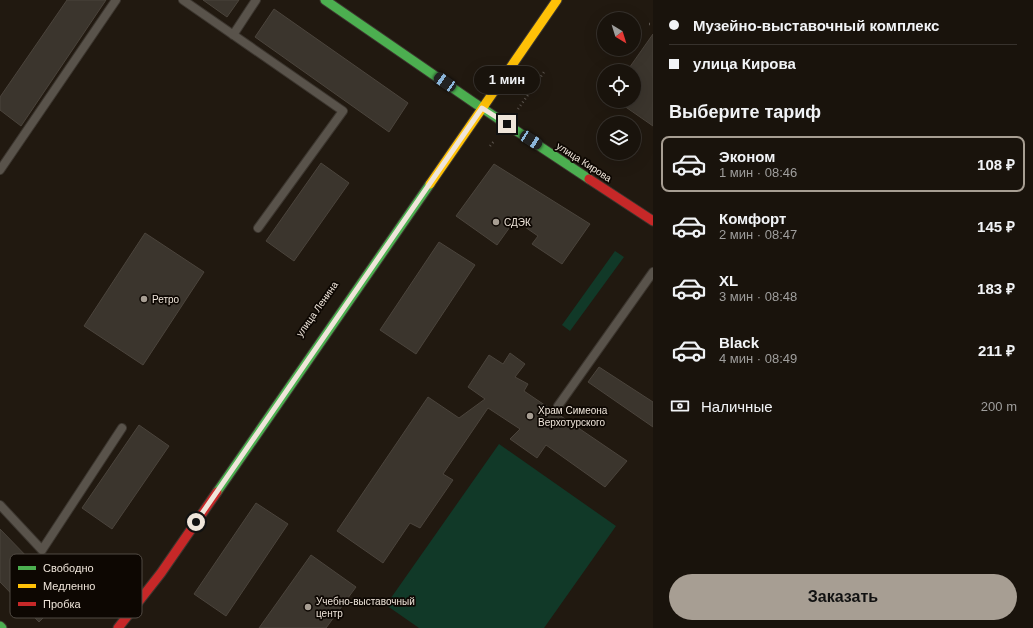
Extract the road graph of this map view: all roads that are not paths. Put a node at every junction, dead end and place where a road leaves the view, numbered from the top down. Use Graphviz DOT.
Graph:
graph roads {
  1 [pos="116,0"];
  2 [pos="183,0"];
  3 [pos="256,0"];
  4 [pos="325,0"];
  5 [pos="557,0"];
  6 [pos="233,34"];
  7 [pos="482,108"];
  8 [pos="0,170"];
  9 [pos="653,220"];
  10 [pos="258,228"];
  11 [pos="653,272"];
  12 [pos="558,406"];
  13 [pos="122,428"];
  14 [pos="0,506"];
  15 [pos="142,598"];
  16 [pos="126,618"];
  17 [pos="0,626"];
  18 [pos="2,628"];
  19 [pos="118,628"];
  1 -- 8 [label="lane"];
  2 -- 6 [label="lane"];
  3 -- 6 [label="lane"];
  4 -- 7 [label="main road, улица Кирова"];
  5 -- 7 [label="main road"];
  6 -- 10 [label="lane"];
  7 -- 9 [label="main road, улица Кирова"];
  7 -- 15 [label="main road"];
  11 -- 12 [label="lane"];
  13 -- 14 [label="lane"];
  16 -- 19 [label="main road"];
  17 -- 18 [label="main road"];
}
